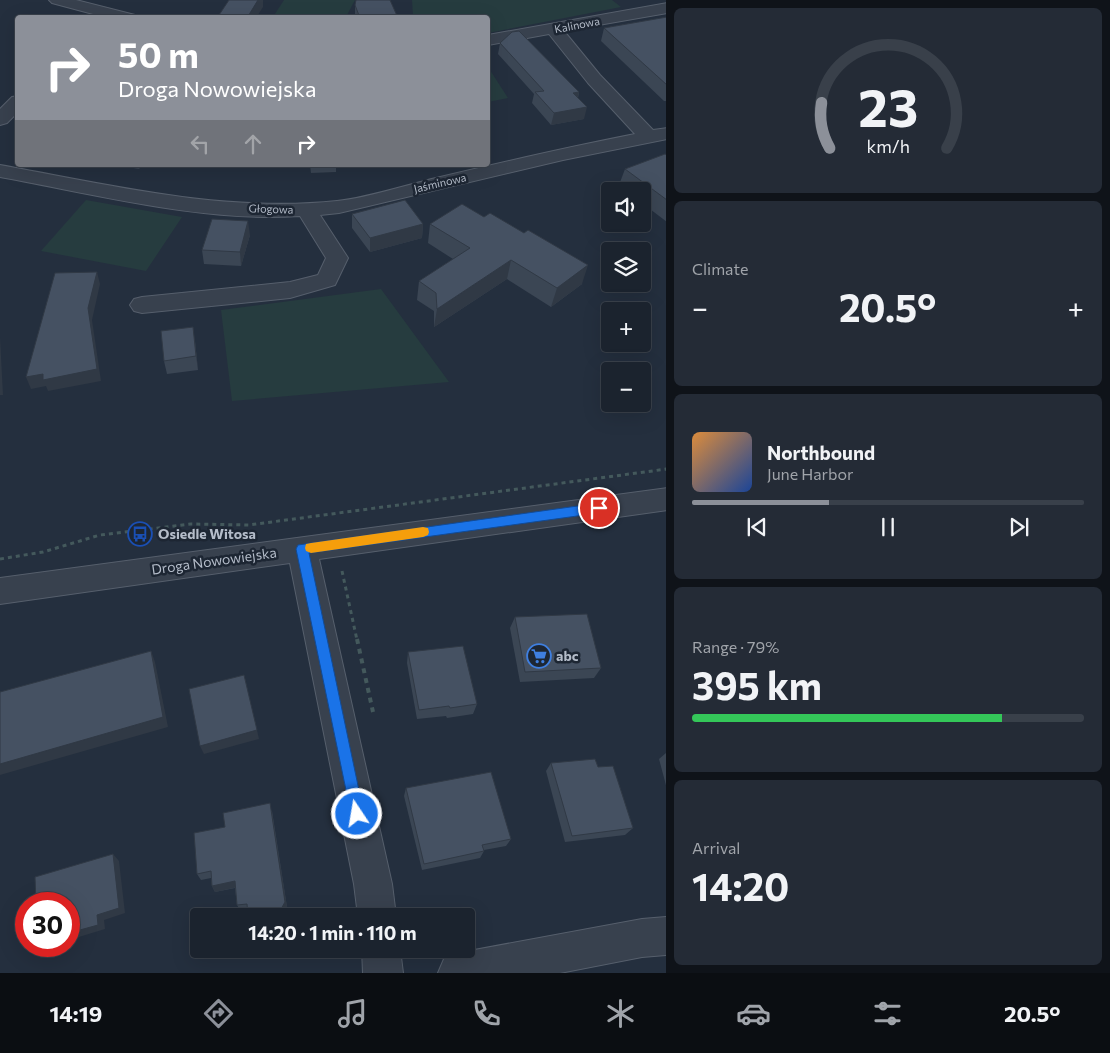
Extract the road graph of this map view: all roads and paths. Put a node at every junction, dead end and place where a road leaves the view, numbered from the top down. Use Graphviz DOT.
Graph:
graph roads {
  1 [pos="57,0"];
  2 [pos="120,0"];
  3 [pos="666,8"];
  4 [pos="105,15"];
  5 [pos="554,30"];
  6 [pos="490,40"];
  7 [pos="15,104"];
  8 [pos="0,119"];
  9 [pos="660,136"];
  10 [pos="0,171"];
  11 [pos="307,210"];
  12 [pos="142,305"];
  13 [pos="666,469"];
  14 [pos="666,499"];
  15 [pos="302,549"];
  16 [pos="0,558"];
  17 [pos="0,591"];
  18 [pos="376,908"];
  19 [pos="666,936"];
  20 [pos="512,968"];
  21 [pos="458,973"];
  1 -- 4 [label="street"];
  2 -- 4 [label="street"];
  3 -- 5 [label="street, Kalinowa"];
  5 -- 6 [label="street, Kalinowa"];
  5 -- 9 [label="street"];
  7 -- 8 [label="street"];
  9 -- 11 [label="street, Jaśminowa"];
  10 -- 11 [label="street, Głogowa"];
  11 -- 12 [label="street, Głogowa"];
  13 -- 16 [label="path"];
  14 -- 15 [label="street, Droga Nowowiejska"];
  15 -- 17 [label="street, Droga Nowowiejska"];
  15 -- 18 [label="street"];
  19 -- 20 [label="street"];
  20 -- 21 [label="street"];
}
